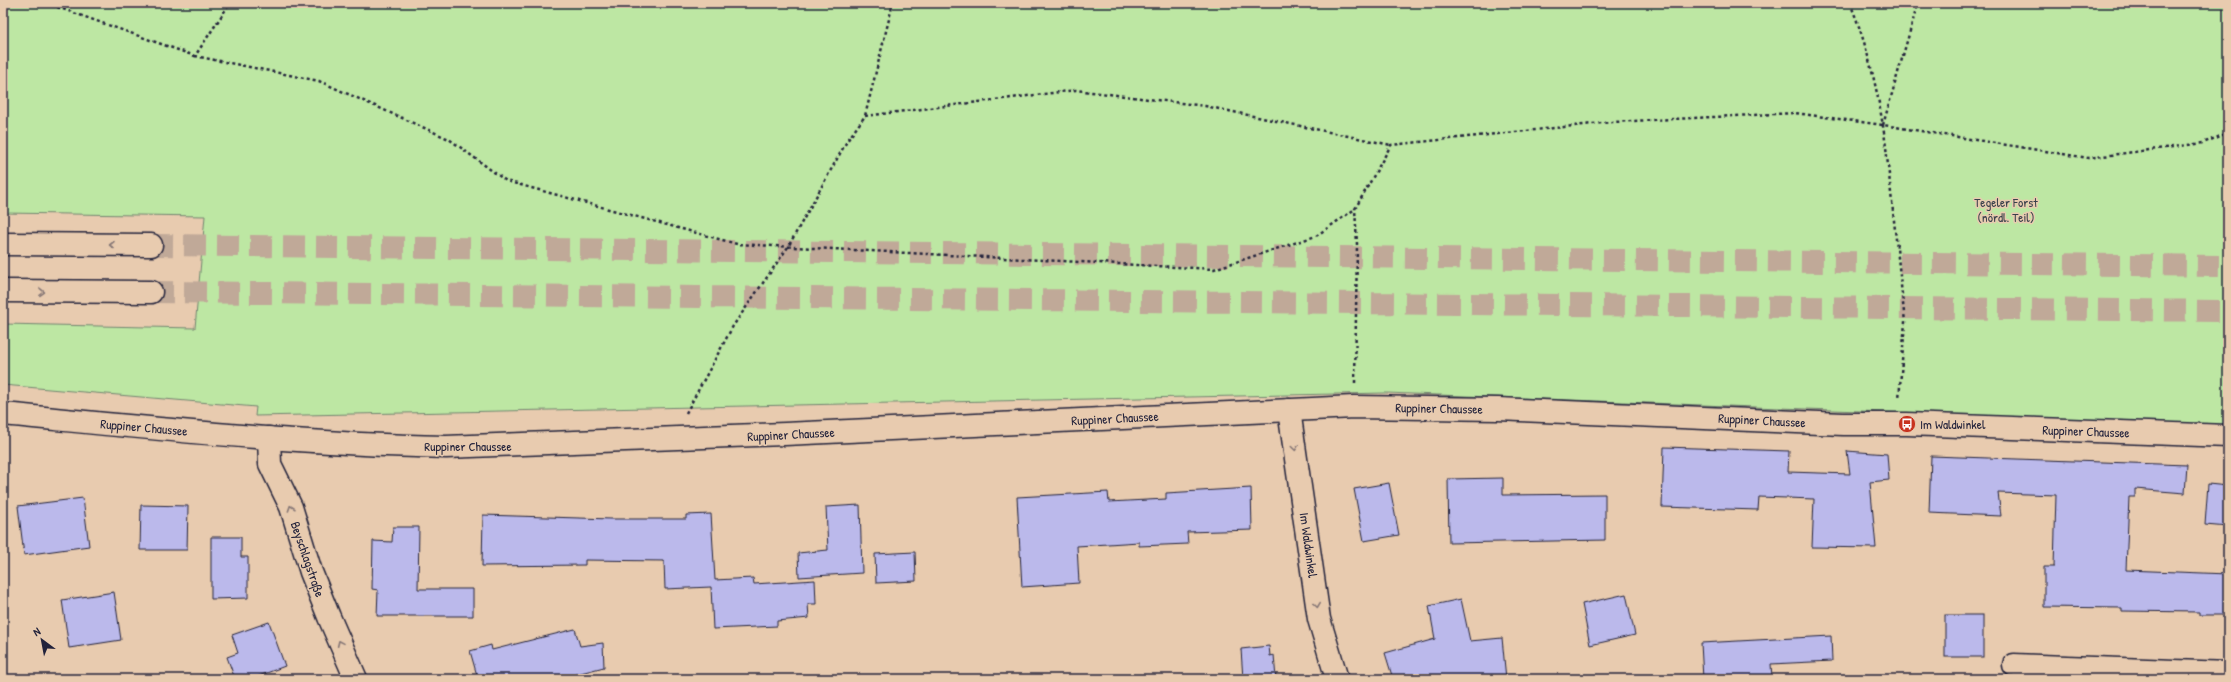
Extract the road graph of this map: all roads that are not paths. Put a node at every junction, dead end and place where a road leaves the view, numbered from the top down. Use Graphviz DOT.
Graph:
graph roads {
  1 [pos="3,244"];
  2 [pos="151,245"];
  3 [pos="3,291"];
  4 [pos="151,292"];
  5 [pos="1289,410"];
  6 [pos="3,414"];
  7 [pos="2228,436"];
  8 [pos="269,438"];
  9 [pos="2014,665"];
  10 [pos="2228,673"];
  11 [pos="356,679"];
  12 [pos="1337,679"];
  2 -- 1 [label="main road, one-way"];
  3 -- 4 [label="main road, one-way"];
  5 -- 7 [label="main road, Ruppiner Chaussee"];
  5 -- 8 [label="main road, Ruppiner Chaussee"];
  5 -- 12 [label="main road, Im Waldwinkel, one-way"];
  6 -- 8 [label="main road, Ruppiner Chaussee"];
  11 -- 8 [label="main road, Beyschlagstraße, one-way"];
  9 -- 10 [label="main road"];
}
